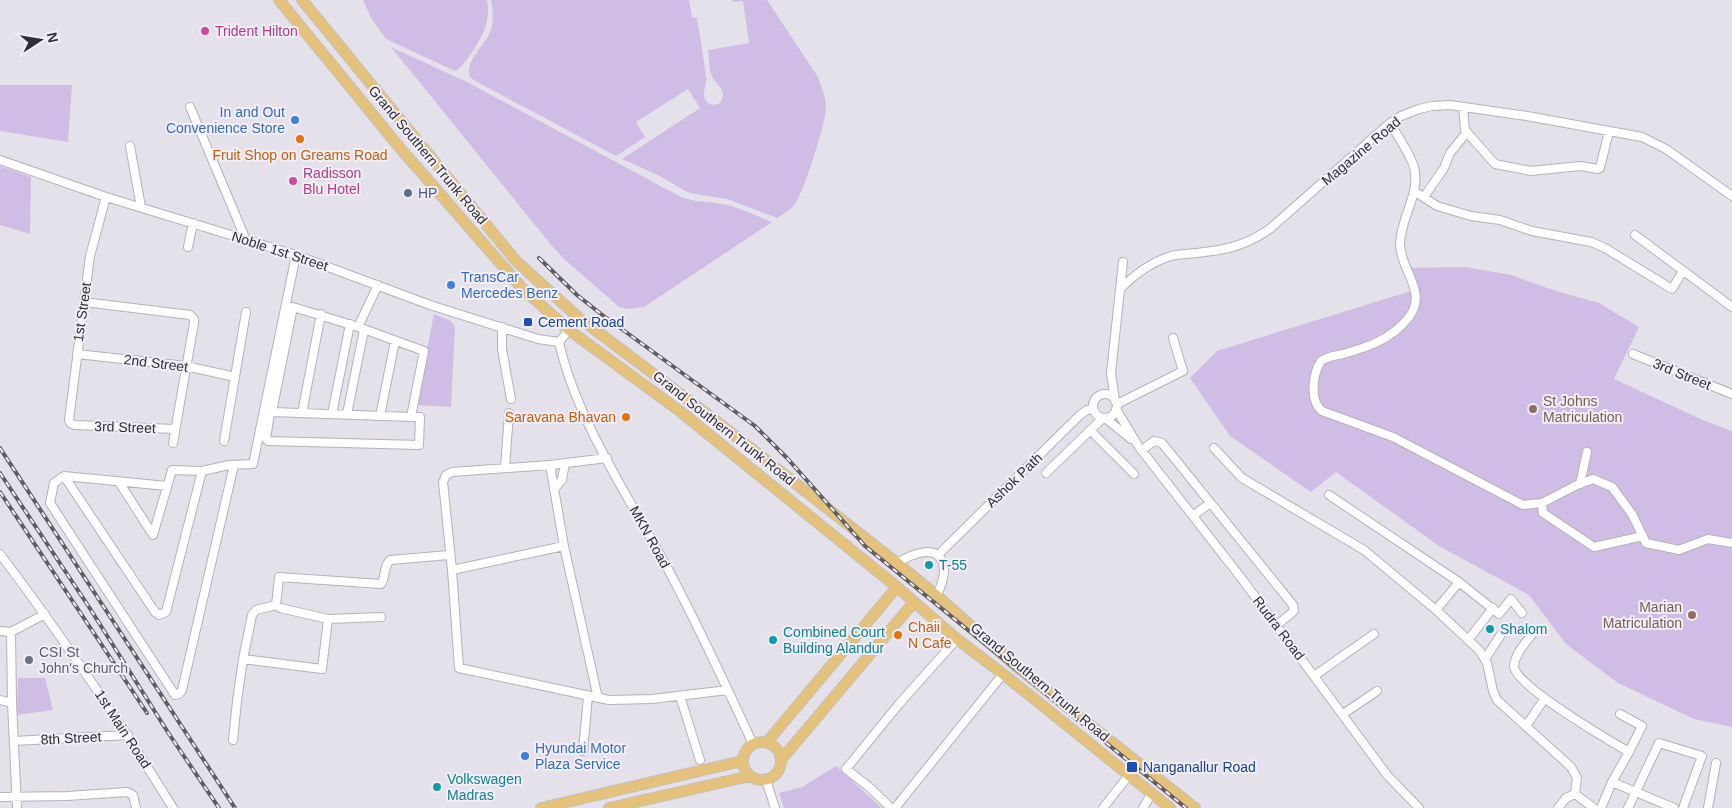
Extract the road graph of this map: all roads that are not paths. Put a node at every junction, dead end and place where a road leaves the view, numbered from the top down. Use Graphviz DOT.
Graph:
graph roads {
  1 [pos="279,0"];
  2 [pos="302,0"];
  3 [pos="190,107"];
  4 [pos="1463,107"];
  5 [pos="1390,124"];
  6 [pos="1609,131"];
  7 [pos="1466,132"];
  8 [pos="130,146"];
  9 [pos="0,160"];
  10 [pos="1414,191"];
  11 [pos="1732,196"];
  12 [pos="106,197"];
  13 [pos="1424,197"];
  14 [pos="141,208"];
  15 [pos="193,223"];
  16 [pos="1635,235"];
  17 [pos="246,240"];
  18 [pos="188,247"];
  19 [pos="296,254"];
  20 [pos="516,261"];
  21 [pos="1123,262"];
  22 [pos="1683,271"];
  23 [pos="507,273"];
  24 [pos="378,285"];
  25 [pos="1120,289"];
  26 [pos="84,302"];
  27 [pos="1732,307"];
  28 [pos="246,312"];
  29 [pos="320,314"];
  30 [pos="578,317"];
  31 [pos="357,327"];
  32 [pos="502,327"];
  33 [pos="569,330"];
  34 [pos="1173,338"];
  35 [pos="395,341"];
  36 [pos="559,342"];
  37 [pos="77,354"];
  38 [pos="1633,354"];
  39 [pos="186,366"];
  40 [pos="1111,372"];
  41 [pos="235,377"];
  42 [pos="1101,394"];
  43 [pos="1732,394"];
  44 [pos="510,399"];
  45 [pos="1116,404"];
  46 [pos="1093,409"];
  47 [pos="272,412"];
  48 [pos="302,413"];
  49 [pos="509,413"];
  50 [pos="332,414"];
  51 [pos="348,414"];
  52 [pos="380,416"];
  53 [pos="411,417"];
  54 [pos="1104,418"];
  55 [pos="74,425"];
  56 [pos="176,428"];
  57 [pos="1090,430"];
  58 [pos="224,441"];
  59 [pos="173,443"];
  60 [pos="1214,448"];
  61 [pos="1140,449"];
  62 [pos="1587,452"];
  63 [pos="607,458"];
  64 [pos="566,463"];
  65 [pos="234,465"];
  66 [pos="550,465"];
  67 [pos="505,468"];
  68 [pos="202,471"];
  69 [pos="1046,473"];
  70 [pos="1134,474"];
  71 [pos="64,476"];
  72 [pos="119,482"];
  73 [pos="1580,484"];
  74 [pos="167,486"];
  75 [pos="554,490"];
  76 [pos="1329,495"];
  77 [pos="1210,503"];
  78 [pos="1542,503"];
  79 [pos="1193,516"];
  80 [pos="1644,540"];
  81 [pos="1732,543"];
  82 [pos="564,546"];
  83 [pos="0,554"];
  84 [pos="449,555"];
  85 [pos="938,555"];
  86 [pos="897,563"];
  87 [pos="452,570"];
  88 [pos="1459,582"];
  89 [pos="897,587"];
  90 [pos="936,595"];
  91 [pos="914,602"];
  92 [pos="276,605"];
  93 [pos="1493,608"];
  94 [pos="1436,610"];
  95 [pos="1522,613"];
  96 [pos="45,614"];
  97 [pos="381,617"];
  98 [pos="328,619"];
  99 [pos="1277,625"];
  100 [pos="0,631"];
  101 [pos="11,632"];
  102 [pos="1533,633"];
  103 [pos="1374,634"];
  104 [pos="1500,636"];
  105 [pos="957,639"];
  106 [pos="1468,640"];
  107 [pos="244,659"];
  108 [pos="1485,659"];
  109 [pos="1003,674"];
  110 [pos="1314,676"];
  111 [pos="728,690"];
  112 [pos="1377,691"];
  113 [pos="588,696"];
  114 [pos="680,696"];
  115 [pos="598,698"];
  116 [pos="1545,698"];
  117 [pos="0,700"];
  118 [pos="12,703"];
  119 [pos="1343,714"];
  120 [pos="1620,714"];
  121 [pos="1526,726"];
  122 [pos="128,735"];
  123 [pos="233,740"];
  124 [pos="14,741"];
  125 [pos="767,742"];
  126 [pos="753,744"];
  127 [pos="583,751"];
  128 [pos="1629,752"];
  129 [pos="700,760"];
  130 [pos="781,760"];
  131 [pos="742,761"];
  132 [pos="1716,763"];
  133 [pos="1129,775"];
  134 [pos="750,776"];
  135 [pos="766,780"];
  136 [pos="1612,782"];
  137 [pos="1635,792"];
  138 [pos="1152,793"];
  139 [pos="1575,794"];
  140 [pos="0,797"];
  141 [pos="16,797"];
  142 [pos="17,808"];
  143 [pos="136,808"];
  144 [pos="173,808"];
  145 [pos="541,808"];
  146 [pos="609,808"];
  147 [pos="775,808"];
  148 [pos="891,808"];
  149 [pos="895,808"];
  150 [pos="1103,808"];
  151 [pos="1143,808"];
  152 [pos="1170,808"];
  153 [pos="1195,808"];
  154 [pos="1419,808"];
  155 [pos="1558,808"];
  156 [pos="1594,808"];
  157 [pos="1600,808"];
  158 [pos="1628,808"];
  159 [pos="1674,808"];
  160 [pos="1683,808"];
  161 [pos="1708,808"];
  1 -- 23 [label="main road, Grand Southern Trunk Road"];
  2 -- 20 [label="main road, Grand Southern Trunk Road"];
  3 -- 17 [label="street"];
  4 -- 5 [label="street, Magazine Road"];
  4 -- 6 [label="street, Magazine Road"];
  4 -- 7 [label="street"];
  5 -- 10 [label="street"];
  5 -- 25 [label="street, Magazine Road"];
  6 -- 7 [label="street"];
  6 -- 11 [label="street, Magazine Road"];
  7 -- 13 [label="street"];
  8 -- 14 [label="street"];
  9 -- 12 [label="street, Noble 1st Street"];
  10 -- 13 [label="street"];
  10 -- 78 [label="street"];
  12 -- 14 [label="street, Noble 1st Street"];
  12 -- 26 [label="street, 1st Street"];
  13 -- 22 [label="street"];
  14 -- 15 [label="street, Noble 1st Street"];
  15 -- 17 [label="street, Noble 1st Street"];
  15 -- 18 [label="street"];
  16 -- 22 [label="street"];
  17 -- 19 [label="street, Noble 1st Street"];
  19 -- 24 [label="street, Noble 1st Street"];
  19 -- 65 [label="street"];
  20 -- 23 [label="main road"];
  20 -- 30 [label="main road, Grand Southern Trunk Road"];
  21 -- 25 [label="street"];
  22 -- 27 [label="street"];
  23 -- 33 [label="main road, Grand Southern Trunk Road"];
  24 -- 31 [label="street"];
  24 -- 32 [label="street, Noble 1st Street"];
  25 -- 40 [label="street"];
  26 -- 37 [label="street, 1st Street"];
  26 -- 39 [label="street"];
  28 -- 41 [label="street"];
  29 -- 31 [label="street"];
  29 -- 47 [label="street"];
  29 -- 48 [label="street"];
  30 -- 33 [label="main road"];
  30 -- 86 [label="main road, Grand Southern Trunk Road"];
  31 -- 35 [label="street"];
  31 -- 50 [label="street"];
  31 -- 51 [label="street"];
  32 -- 36 [label="street, Noble 1st Street"];
  32 -- 44 [label="street"];
  33 -- 36 [label="street"];
  33 -- 89 [label="main road, Grand Southern Trunk Road"];
  34 -- 45 [label="street"];
  35 -- 52 [label="street"];
  35 -- 53 [label="street"];
  36 -- 63 [label="street, MKN Road"];
  37 -- 39 [label="street, 2nd Street"];
  37 -- 55 [label="street, 1st Street"];
  38 -- 43 [label="street, 3rd Street"];
  39 -- 41 [label="street, 2nd Street"];
  39 -- 56 [label="street"];
  40 -- 42 [label="street"];
  40 -- 45 [label="street"];
  41 -- 58 [label="street"];
  42 -- 45 [label="street"];
  42 -- 46 [label="street"];
  45 -- 54 [label="street"];
  45 -- 61 [label="street, Rudra Road"];
  46 -- 54 [label="street"];
  46 -- 85 [label="street, Ashok Path"];
  47 -- 48 [label="street"];
  47 -- 53 [label="street"];
  48 -- 50 [label="street"];
  49 -- 67 [label="street"];
  50 -- 51 [label="street"];
  51 -- 52 [label="street"];
  52 -- 53 [label="street"];
  54 -- 57 [label="street"];
  54 -- 61 [label="street, Rudra Road"];
  55 -- 56 [label="street, 3rd Street"];
  56 -- 59 [label="street"];
  57 -- 69 [label="street"];
  57 -- 70 [label="street"];
  60 -- 94 [label="street"];
  61 -- 77 [label="street"];
  61 -- 79 [label="street, Rudra Road"];
  62 -- 73 [label="street"];
  63 -- 64 [label="street"];
  63 -- 111 [label="street, MKN Road"];
  64 -- 66 [label="street"];
  64 -- 75 [label="street"];
  65 -- 68 [label="street"];
  65 -- 71 [label="street"];
  66 -- 67 [label="street"];
  66 -- 75 [label="street"];
  67 -- 84 [label="street"];
  68 -- 71 [label="street"];
  68 -- 74 [label="street"];
  71 -- 72 [label="street"];
  72 -- 74 [label="street"];
  72 -- 74 [label="street"];
  73 -- 78 [label="street"];
  73 -- 80 [label="street"];
  75 -- 82 [label="street"];
  76 -- 88 [label="street"];
  77 -- 79 [label="street"];
  77 -- 99 [label="street"];
  78 -- 80 [label="street"];
  79 -- 99 [label="street, Rudra Road"];
  80 -- 81 [label="street"];
  82 -- 87 [label="street"];
  82 -- 115 [label="street"];
  83 -- 96 [label="street, 1st Main Road"];
  84 -- 87 [label="street"];
  84 -- 92 [label="street"];
  85 -- 86 [label="street"];
  85 -- 90 [label="street"];
  86 -- 90 [label="main road, Grand Southern Trunk Road"];
  87 -- 113 [label="street"];
  88 -- 93 [label="street"];
  88 -- 94 [label="street"];
  89 -- 91 [label="main road, Grand Southern Trunk Road"];
  89 -- 125 [label="main road"];
  90 -- 153 [label="main road, Grand Southern Trunk Road"];
  91 -- 105 [label="main road, Grand Southern Trunk Road"];
  91 -- 130 [label="main road"];
  92 -- 98 [label="street"];
  92 -- 107 [label="street"];
  93 -- 95 [label="street"];
  93 -- 106 [label="street"];
  94 -- 106 [label="street"];
  96 -- 101 [label="street"];
  96 -- 122 [label="street, 1st Main Road"];
  97 -- 98 [label="street"];
  98 -- 107 [label="street"];
  99 -- 110 [label="street, Rudra Road"];
  100 -- 101 [label="street"];
  101 -- 118 [label="street"];
  102 -- 116 [label="street"];
  103 -- 110 [label="street"];
  104 -- 108 [label="street"];
  105 -- 109 [label="main road, Grand Southern Trunk Road"];
  105 -- 148 [label="street"];
  106 -- 108 [label="street"];
  107 -- 123 [label="street"];
  108 -- 121 [label="street"];
  109 -- 133 [label="main road, Grand Southern Trunk Road"];
  109 -- 149 [label="street"];
  110 -- 119 [label="street, Rudra Road"];
  111 -- 114 [label="street"];
  111 -- 126 [label="street, MKN Road"];
  112 -- 119 [label="street"];
  113 -- 115 [label="street"];
  113 -- 127 [label="street"];
  114 -- 115 [label="street"];
  114 -- 129 [label="street"];
  116 -- 121 [label="street"];
  116 -- 128 [label="street"];
  117 -- 118 [label="street"];
  118 -- 124 [label="street"];
  119 -- 154 [label="street, Rudra Road"];
  120 -- 128 [label="street"];
  121 -- 139 [label="street"];
  122 -- 124 [label="street, 8th Street"];
  122 -- 144 [label="street, 1st Main Road"];
  124 -- 141 [label="street"];
  125 -- 126 [label="main road"];
  125 -- 130 [label="main road"];
  126 -- 131 [label="main road"];
  128 -- 136 [label="street"];
  130 -- 135 [label="main road"];
  131 -- 134 [label="main road"];
  131 -- 145 [label="main road"];
  132 -- 161 [label="street"];
  133 -- 138 [label="main road, Grand Southern Trunk Road"];
  133 -- 150 [label="street"];
  134 -- 135 [label="main road"];
  134 -- 146 [label="main road"];
  135 -- 147 [label="street"];
  136 -- 137 [label="street"];
  136 -- 157 [label="street"];
  137 -- 158 [label="street"];
  137 -- 159 [label="street"];
  137 -- 160 [label="street"];
  138 -- 151 [label="street"];
  138 -- 152 [label="main road, Grand Southern Trunk Road"];
  139 -- 155 [label="street"];
  139 -- 156 [label="street"];
  140 -- 141 [label="street"];
  141 -- 142 [label="street"];
  141 -- 143 [label="street"];
}
